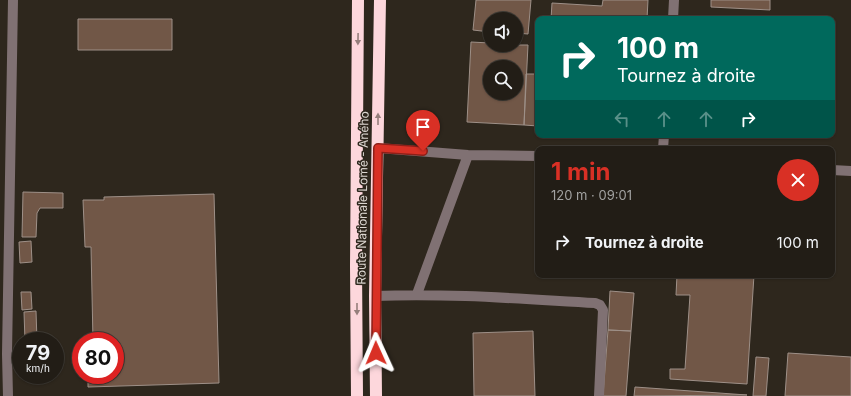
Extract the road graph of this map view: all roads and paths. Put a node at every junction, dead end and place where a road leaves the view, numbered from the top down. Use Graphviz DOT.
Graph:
graph roads {
  1 [pos="13,0"];
  2 [pos="358,0"];
  3 [pos="380,0"];
  4 [pos="674,0"];
  5 [pos="673,16"];
  6 [pos="378,148"];
  7 [pos="468,155"];
  8 [pos="535,156"];
  9 [pos="835,170"];
  10 [pos="851,171"];
  11 [pos="417,294"];
  12 [pos="375,296"];
  13 [pos="8,396"];
  14 [pos="357,396"];
  15 [pos="376,396"];
  16 [pos="599,396"];
  1 -- 13 [label="lane"];
  2 -- 14 [label="highway, Route Nationale Lomé - Aného, one-way"];
  6 -- 3 [label="highway, Route Nationale Lomé - Aného, one-way"];
  4 -- 5 [label="lane"];
  6 -- 7 [label="lane"];
  6 -- 12 [label="highway, Route Nationale Lomé - Aného"];
  7 -- 8 [label="lane"];
  7 -- 11 [label="lane"];
  9 -- 10 [label="lane"];
  11 -- 12 [label="lane"];
  11 -- 16 [label="lane"];
  12 -- 15 [label="highway, Route Nationale Lomé - Aného"];
}
